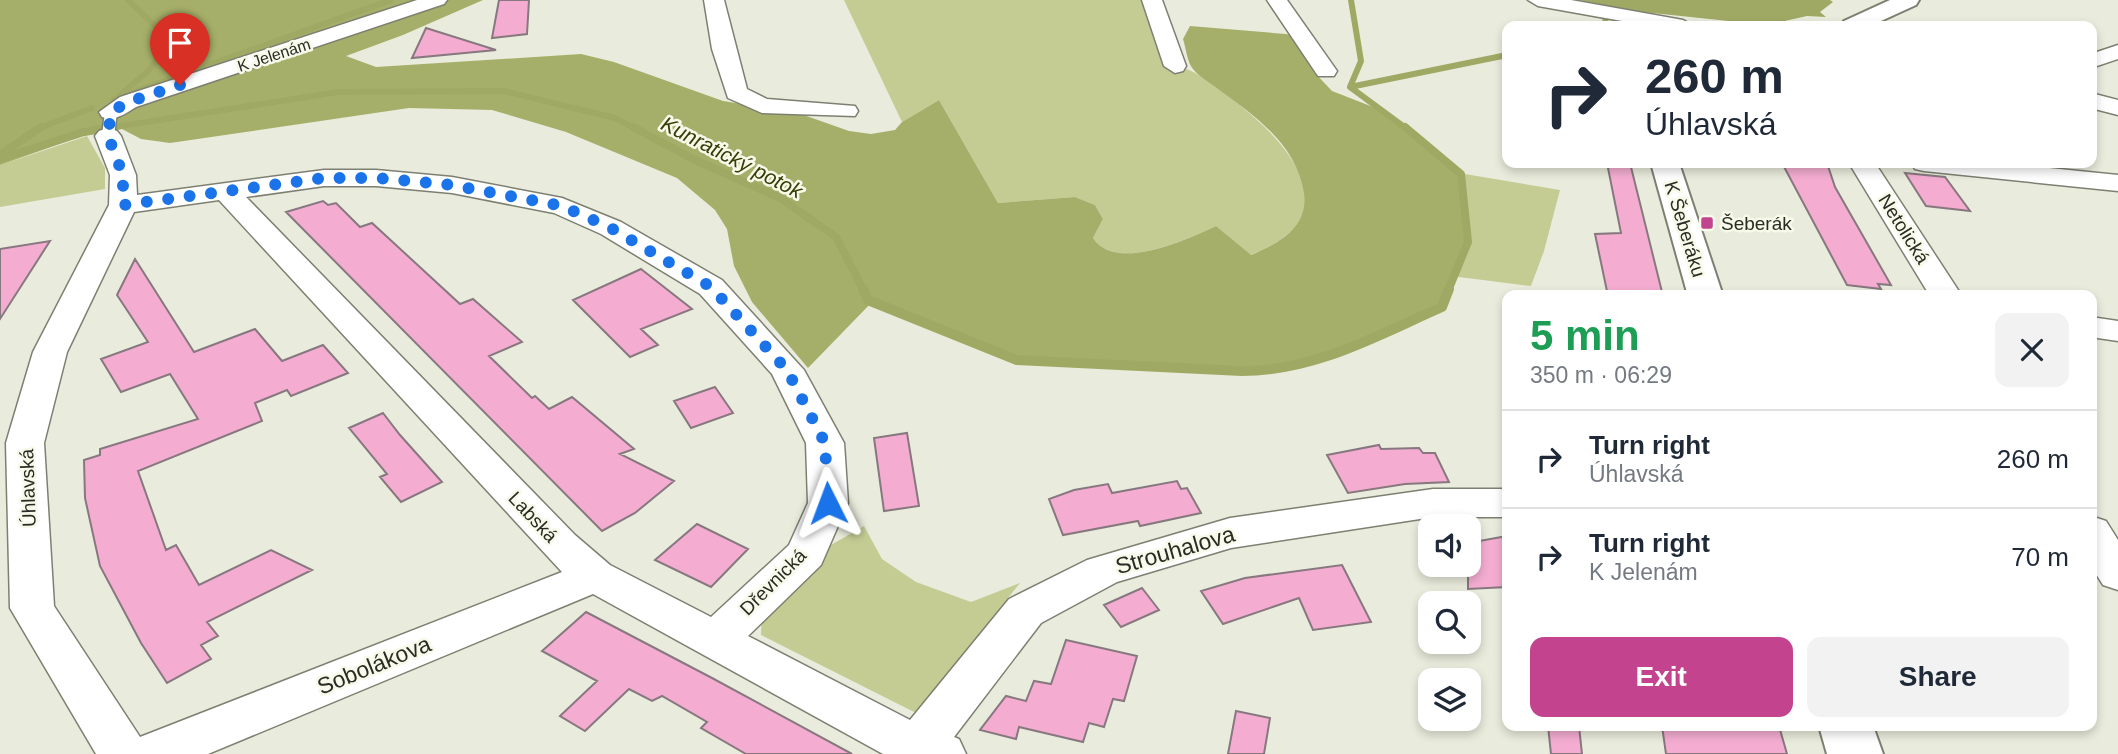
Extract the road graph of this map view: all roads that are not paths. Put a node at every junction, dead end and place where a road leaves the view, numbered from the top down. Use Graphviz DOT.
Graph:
graph roads {
  1 [pos="438,0"];
  2 [pos="714,0"];
  3 [pos="1152,0"];
  4 [pos="1277,0"];
  5 [pos="1538,0"];
  6 [pos="1908,0"];
  7 [pos="1647,21"];
  8 [pos="1863,21"];
  9 [pos="2118,52"];
  10 [pos="2097,59"];
  11 [pos="1175,66"];
  12 [pos="1326,71"];
  13 [pos="2097,102"];
  14 [pos="2118,108"];
  15 [pos="846,111"];
  16 [pos="110,123"];
  17 [pos="1667,168"];
  18 [pos="1865,168"];
  19 [pos="1972,168"];
  20 [pos="2118,183"];
  21 [pos="224,190"];
  22 [pos="123,205"];
  23 [pos="1704,290"];
  24 [pos="1942,290"];
  25 [pos="2097,328"];
  26 [pos="2118,331"];
  27 [pos="1502,503"];
  28 [pos="594,576"];
  29 [pos="713,641"];
  30 [pos="1848,731"];
  31 [pos="925,752"];
  32 [pos="122,754"];
  33 [pos="153,754"];
  34 [pos="1855,754"];
  1 -- 16 [label="street, K Jelenám"];
  2 -- 15 [label="street"];
  3 -- 11 [label="street"];
  4 -- 12 [label="street"];
  5 -- 7 [label="street"];
  6 -- 8 [label="street"];
  9 -- 10 [label="street"];
  13 -- 14 [label="street"];
  16 -- 22 [label="street, Úhlavská"];
  17 -- 23 [label="street, K Šeberáku"];
  18 -- 24 [label="street, Netolická"];
  19 -- 20 [label="street"];
  21 -- 22 [label="street, Dřevnická"];
  21 -- 28 [label="street, Labská"];
  21 -- 29 [label="street, Dřevnická"];
  22 -- 32 [label="street, Úhlavská"];
  25 -- 26 [label="street"];
  27 -- 31 [label="street, Strouhalova"];
  28 -- 29 [label="street, Labská"];
  28 -- 33 [label="street, Sobolákova"];
  29 -- 31 [label="street, Labská"];
  30 -- 34 [label="street"];
}
